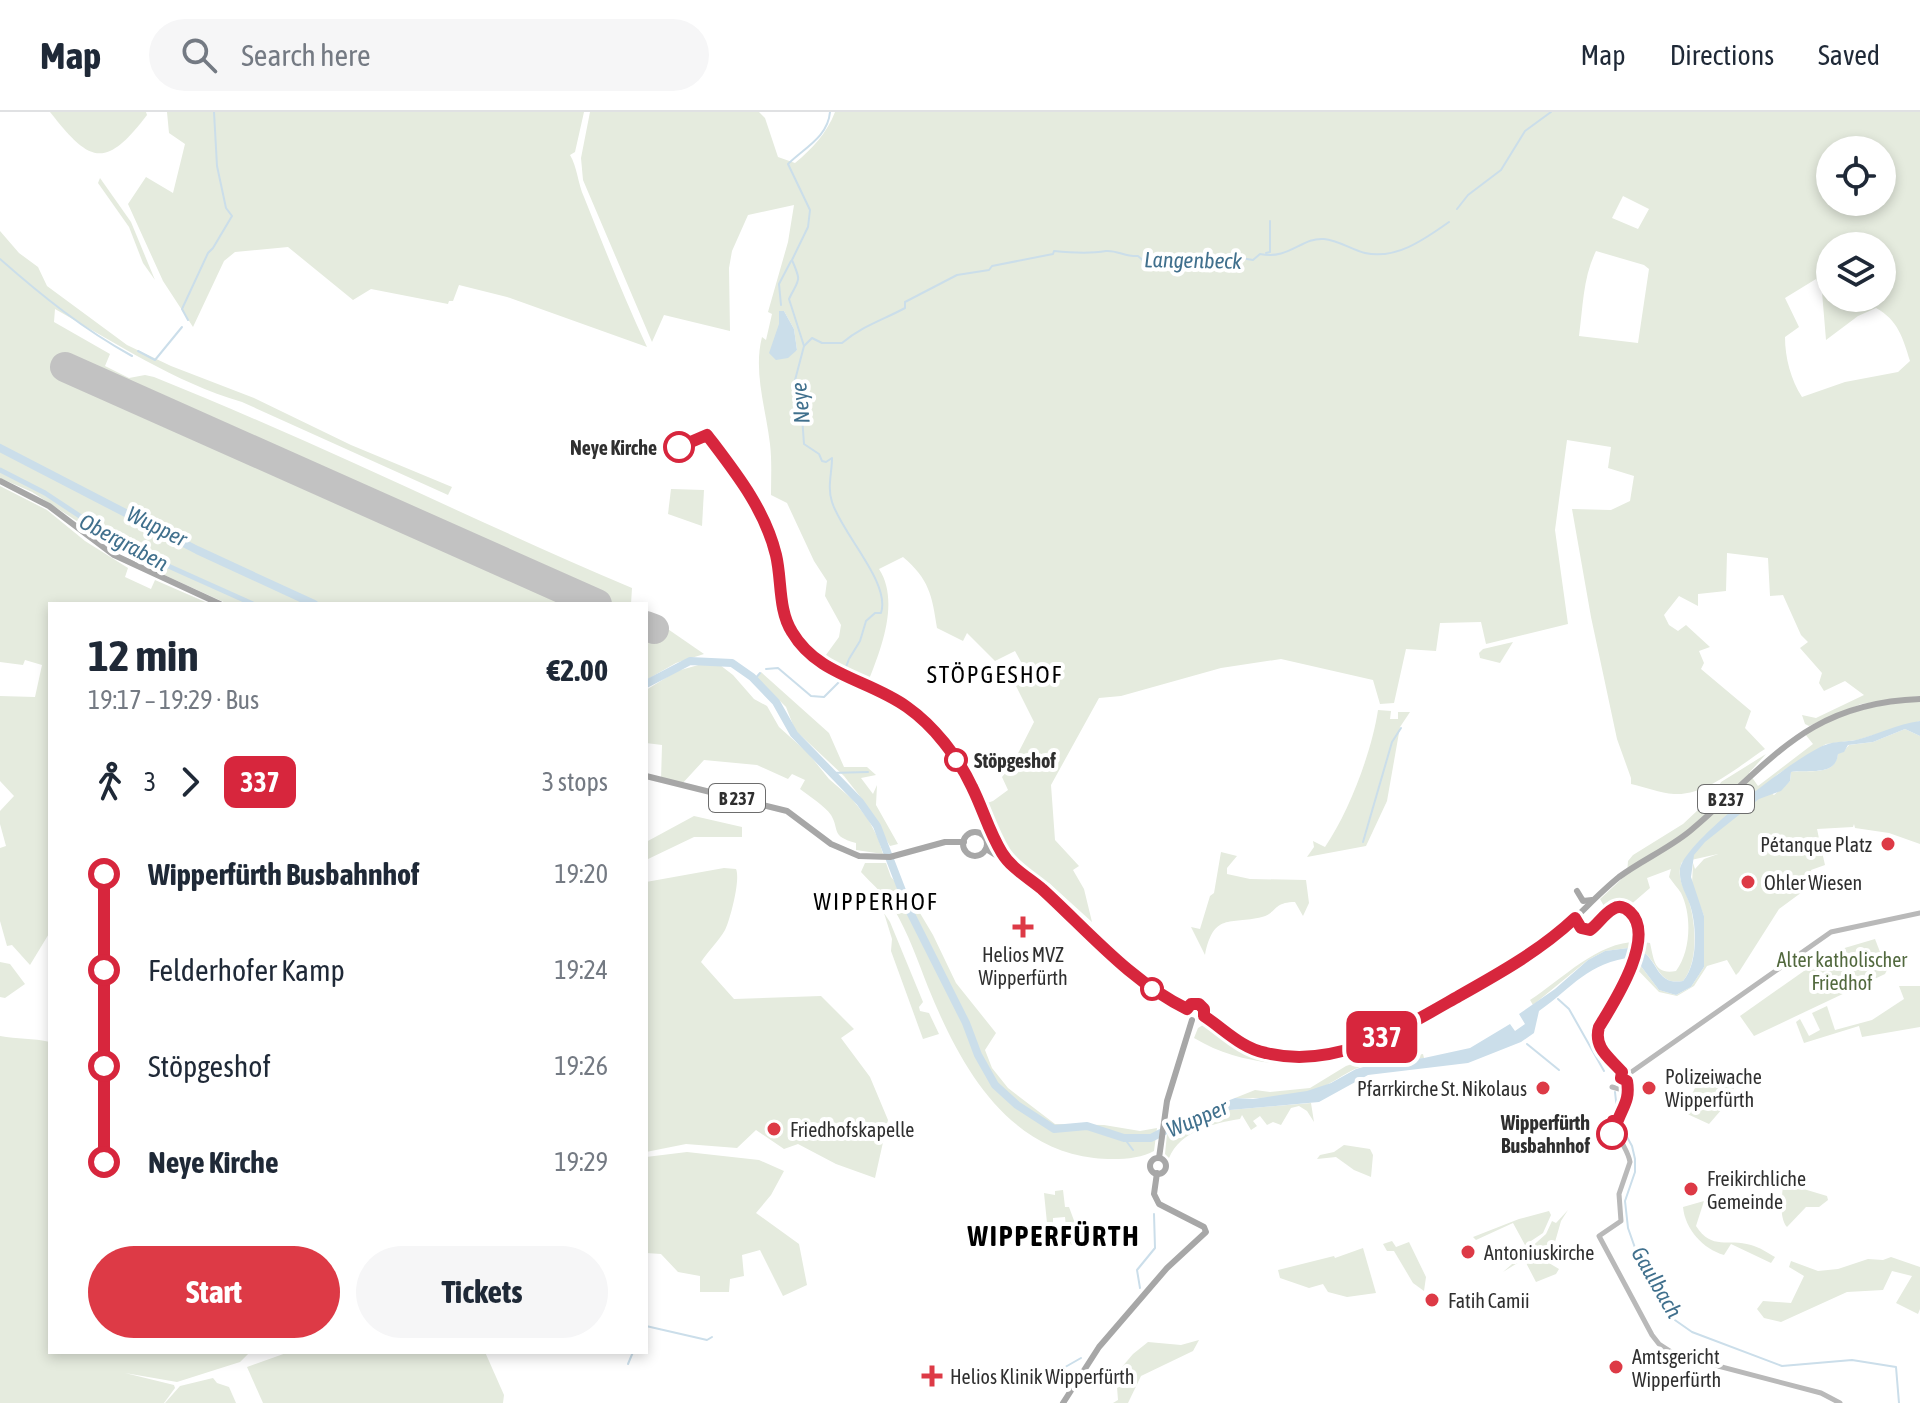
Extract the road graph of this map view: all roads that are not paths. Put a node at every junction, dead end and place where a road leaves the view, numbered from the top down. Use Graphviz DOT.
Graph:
graph roads {
  1 [pos="0,481"];
  2 [pos="216,602"];
  3 [pos="1920,699"];
  4 [pos="648,776"];
  5 [pos="964,842"];
  6 [pos="986,849"];
  7 [pos="1577,891"];
  8 [pos="1595,899"];
  9 [pos="1920,913"];
  10 [pos="1187,1009"];
  11 [pos="1204,1016"];
  12 [pos="1192,1020"];
  13 [pos="1612,1087"];
  14 [pos="1629,1097"];
  15 [pos="1197,1224"];
  16 [pos="1194,1241"];
  17 [pos="1063,1403"];
  18 [pos="1840,1403"];
  1 -- 2 [label="main road"];
  3 -- 8 [label="main road, B 237"];
  4 -- 5 [label="main road, B 237"];
  5 -- 6 [label="main road"];
  5 -- 6 [label="main road"];
  6 -- 10 [label="main road"];
  7 -- 8 [label="main road"];
  8 -- 11 [label="main road, B 237"];
  9 -- 14 [label="main road"];
  10 -- 11 [label="main road"];
  10 -- 12 [label="main road"];
  11 -- 12 [label="main road"];
  12 -- 15 [label="main road"];
  13 -- 14 [label="main road"];
  14 -- 18 [label="main road"];
  15 -- 16 [label="main road"];
  15 -- 16 [label="main road"];
  16 -- 17 [label="main road"];
}
